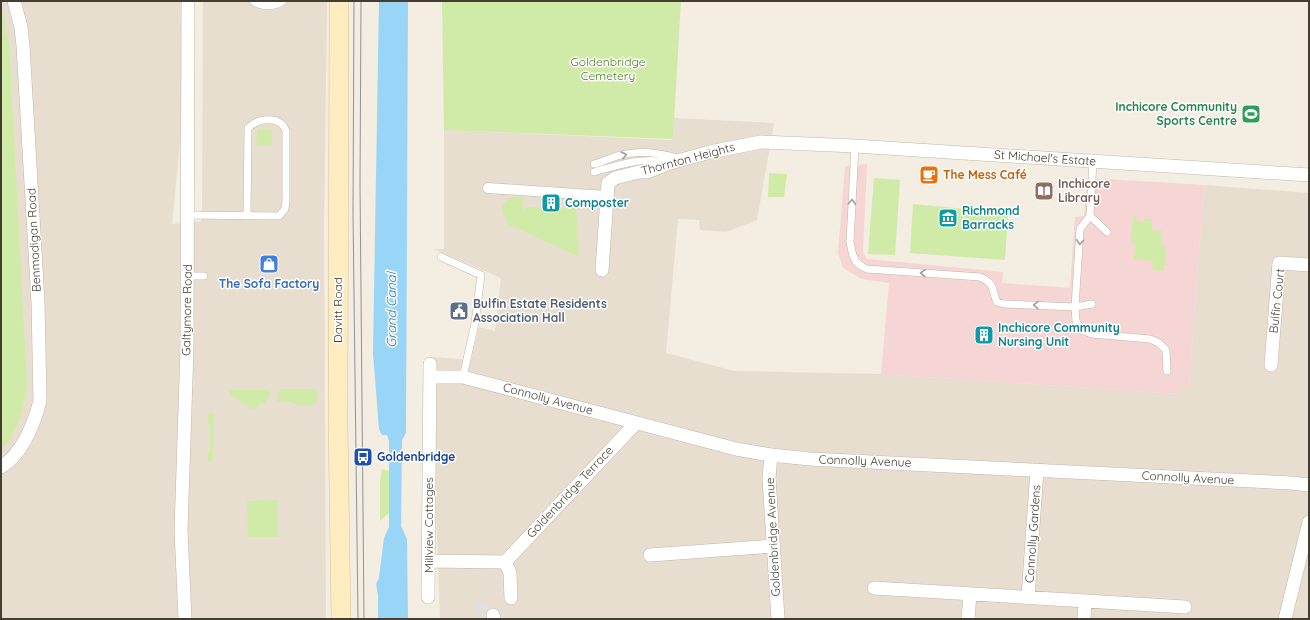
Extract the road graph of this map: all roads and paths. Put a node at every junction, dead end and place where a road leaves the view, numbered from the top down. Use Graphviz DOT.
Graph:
graph roads {
  1 [pos="14,1"];
  2 [pos="188,1"];
  3 [pos="253,1"];
  4 [pos="284,1"];
  5 [pos="339,1"];
  6 [pos="782,143"];
  7 [pos="855,146"];
  8 [pos="676,161"];
  9 [pos="1093,161"];
  10 [pos="594,164"];
  11 [pos="594,172"];
  12 [pos="1309,175"];
  13 [pos="488,188"];
  14 [pos="606,196"];
  15 [pos="188,215"];
  16 [pos="247,216"];
  17 [pos="1090,216"];
  18 [pos="1107,232"];
  19 [pos="441,257"];
  20 [pos="1309,265"];
  21 [pos="602,270"];
  22 [pos="187,276"];
  23 [pos="204,276"];
  24 [pos="1092,304"];
  25 [pos="1075,307"];
  26 [pos="1272,366"];
  27 [pos="430,370"];
  28 [pos="1167,371"];
  29 [pos="464,377"];
  30 [pos="636,423"];
  31 [pos="771,455"];
  32 [pos="1,467"];
  33 [pos="1037,470"];
  34 [pos="1309,485"];
  35 [pos="1309,522"];
  36 [pos="773,546"];
  37 [pos="650,555"];
  38 [pos="429,561"];
  39 [pos="505,562"];
  40 [pos="874,588"];
  41 [pos="970,594"];
  42 [pos="428,597"];
  43 [pos="1028,597"];
  44 [pos="510,598"];
  45 [pos="1085,601"];
  46 [pos="1185,607"];
  47 [pos="185,619"];
  48 [pos="341,619"];
  49 [pos="778,619"];
  50 [pos="968,619"];
  51 [pos="1084,619"];
  52 [pos="1286,619"];
  1 -- 32 [label="street, Benmadigan Road"];
  2 -- 15 [label="street, Galtymore Road"];
  3 -- 4 [label="lane"];
  5 -- 48 [label="main road, Davitt Road"];
  6 -- 7 [label="street, St Michael's Estate"];
  6 -- 8 [label="street, Thornton Heights"];
  7 -- 9 [label="street, St Michael's Estate"];
  25 -- 7 [label="lane, one-way"];
  10 -- 8 [label="lane, one-way"];
  8 -- 11 [label="lane"];
  8 -- 14 [label="street, Thornton Heights"];
  9 -- 12 [label="street, St Michael's Estate"];
  9 -- 17 [label="lane"];
  13 -- 14 [label="street"];
  14 -- 21 [label="street, Thornton Heights"];
  15 -- 16 [label="lane"];
  15 -- 22 [label="street, Galtymore Road"];
  16 -- 16 [label="lane"];
  17 -- 18 [label="lane"];
  17 -- 25 [label="lane, one-way"];
  19 -- 29 [label="lane"];
  20 -- 26 [label="street, Bulfin Court"];
  22 -- 23 [label="lane"];
  22 -- 47 [label="street, Galtymore Road"];
  24 -- 25 [label="lane"];
  25 -- 28 [label="lane"];
  27 -- 29 [label="street, Connolly Avenue"];
  27 -- 38 [label="street, Millview Cottages"];
  29 -- 30 [label="street, Connolly Avenue"];
  30 -- 31 [label="street, Connolly Avenue"];
  30 -- 39 [label="street, Goldenbridge Terrace"];
  31 -- 33 [label="street, Connolly Avenue"];
  31 -- 36 [label="street, Goldenbridge Avenue"];
  33 -- 34 [label="street, Connolly Avenue"];
  33 -- 43 [label="street, Connolly Gardens"];
  35 -- 52 [label="street"];
  36 -- 37 [label="street"];
  36 -- 49 [label="street, Goldenbridge Avenue"];
  38 -- 39 [label="street"];
  38 -- 42 [label="street, Millview Cottages"];
  39 -- 44 [label="street"];
  40 -- 41 [label="street, Connolly Gardens"];
  41 -- 43 [label="street, Connolly Gardens"];
  41 -- 50 [label="street"];
  43 -- 45 [label="street, Connolly Gardens"];
  45 -- 46 [label="street, Connolly Gardens"];
  45 -- 51 [label="street"];
}
